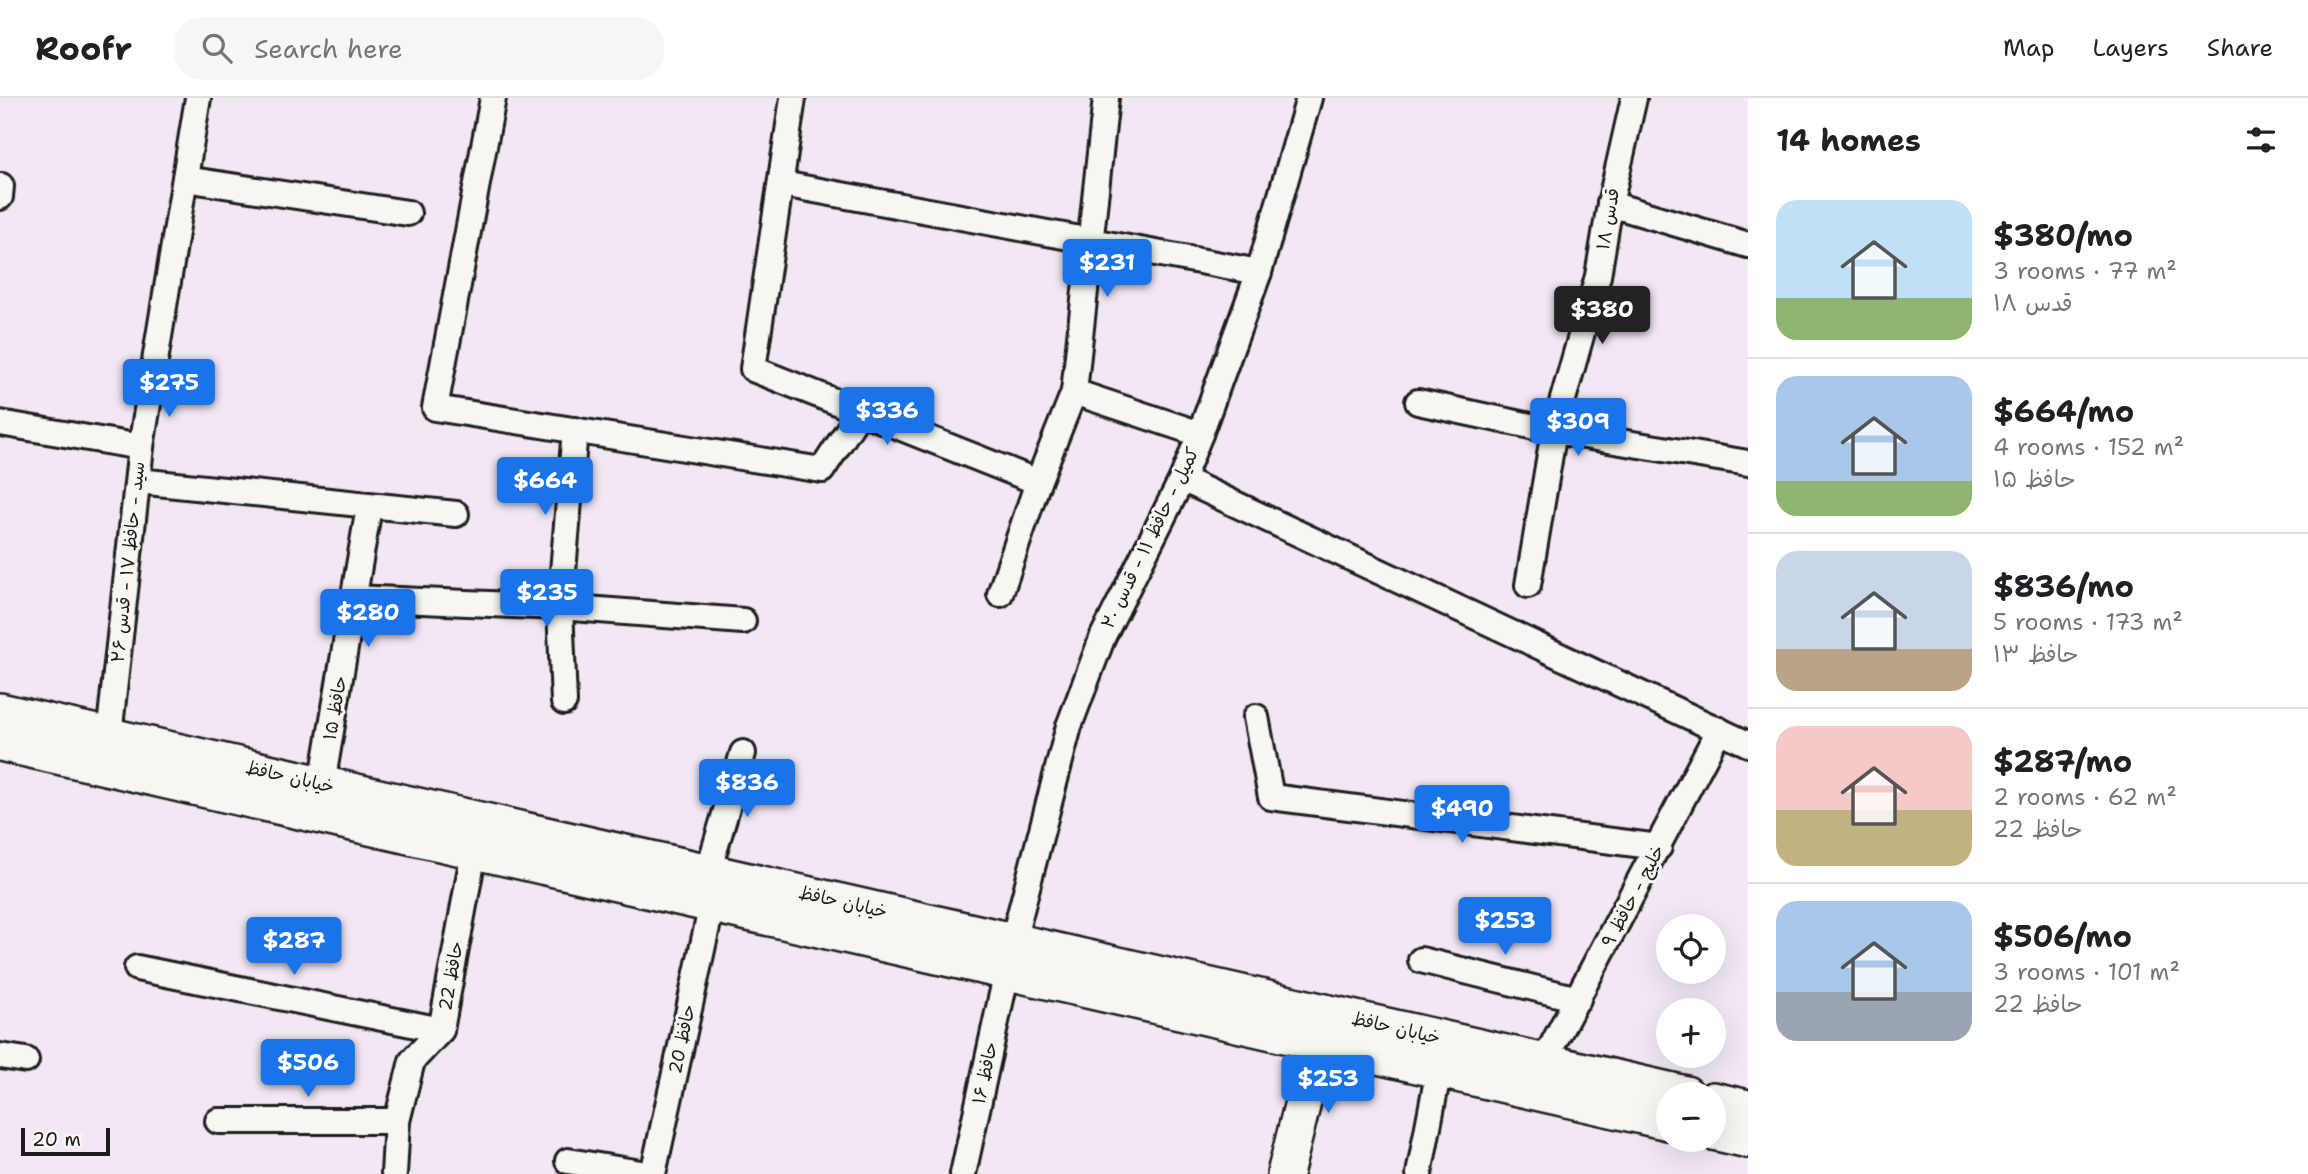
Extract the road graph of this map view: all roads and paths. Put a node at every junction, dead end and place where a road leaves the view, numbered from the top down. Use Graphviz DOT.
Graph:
graph roads {
  1 [pos="198,98"];
  2 [pos="493,98"];
  3 [pos="793,98"];
  4 [pos="1106,98"];
  5 [pos="1309,98"];
  6 [pos="1634,98"];
  7 [pos="185,179"];
  8 [pos="782,184"];
  9 [pos="1610,204"];
  10 [pos="408,213"];
  11 [pos="1090,240"];
  12 [pos="1748,244"];
  13 [pos="1259,272"];
  14 [pos="1074,391"];
  15 [pos="1418,402"];
  16 [pos="860,412"];
  17 [pos="0,423"];
  18 [pos="575,430"];
  19 [pos="1554,431"];
  20 [pos="1200,434"];
  21 [pos="141,447"];
  22 [pos="1748,463"];
  23 [pos="1182,479"];
  24 [pos="138,481"];
  25 [pos="1038,482"];
  26 [pos="369,507"];
  27 [pos="456,514"];
  28 [pos="1528,585"];
  29 [pos="1000,594"];
  30 [pos="354,598"];
  31 [pos="560,607"];
  32 [pos="743,621"];
  33 [pos="564,702"];
  34 [pos="0,711"];
  35 [pos="1256,717"];
  36 [pos="1719,730"];
  37 [pos="109,736"];
  38 [pos="0,743"];
  39 [pos="1748,744"];
  40 [pos="743,752"];
  41 [pos="322,784"];
  42 [pos="1659,847"];
  43 [pos="474,850"];
  44 [pos="710,888"];
  45 [pos="1010,956"];
  46 [pos="1421,960"];
  47 [pos="137,968"];
  48 [pos="1578,999"];
  49 [pos="441,1030"];
  50 [pos="1318,1042"];
  51 [pos="0,1056"];
  52 [pos="26,1060"];
  53 [pos="1544,1061"];
  54 [pos="1439,1069"];
  55 [pos="1656,1087"];
  56 [pos="1726,1103"];
  57 [pos="1748,1108"];
  58 [pos="1656,1119"];
  59 [pos="218,1121"];
  60 [pos="397,1122"];
  61 [pos="1726,1135"];
  62 [pos="1748,1140"];
  63 [pos="568,1161"];
  64 [pos="394,1174"];
  65 [pos="647,1174"];
  66 [pos="653,1174"];
  67 [pos="963,1174"];
  68 [pos="1284,1174"];
  69 [pos="1419,1174"];
  1 -- 7 [label="street, سید - حافظ ۱۷ - قدس ۲۶"];
  2 -- 18 [label="street"];
  3 -- 8 [label="street"];
  4 -- 11 [label="street"];
  5 -- 13 [label="street, کمیل - حافظ ۱۱ - قدس ۲۰"];
  6 -- 9 [label="street, قدس ۱۸"];
  7 -- 10 [label="street"];
  7 -- 21 [label="street, سید - حافظ ۱۷ - قدس ۲۶"];
  8 -- 11 [label="street"];
  8 -- 16 [label="street"];
  9 -- 12 [label="street"];
  9 -- 19 [label="street, قدس ۱۸"];
  11 -- 13 [label="street"];
  11 -- 14 [label="street"];
  13 -- 20 [label="street, کمیل - حافظ ۱۱ - قدس ۲۰"];
  14 -- 20 [label="street"];
  14 -- 25 [label="street"];
  15 -- 19 [label="street"];
  16 -- 18 [label="street"];
  16 -- 25 [label="street"];
  17 -- 21 [label="street"];
  18 -- 31 [label="street"];
  19 -- 22 [label="street"];
  19 -- 28 [label="street, قدس ۱۸"];
  20 -- 23 [label="street, کمیل - حافظ ۱۱ - قدس ۲۰"];
  21 -- 24 [label="street, سید - حافظ ۱۷ - قدس ۲۶"];
  23 -- 36 [label="street"];
  23 -- 45 [label="street, کمیل - حافظ ۱۱ - قدس ۲۰"];
  24 -- 26 [label="street"];
  24 -- 37 [label="street, سید - حافظ ۱۷ - قدس ۲۶"];
  25 -- 29 [label="street"];
  26 -- 27 [label="street"];
  26 -- 30 [label="street, حافظ ۱۵"];
  30 -- 31 [label="street"];
  30 -- 41 [label="street, حافظ ۱۵"];
  31 -- 32 [label="street"];
  31 -- 33 [label="street"];
  34 -- 37 [label="main road, خیابان حافظ"];
  35 -- 42 [label="street"];
  36 -- 39 [label="street"];
  36 -- 42 [label="street, خلیج - حافظ ۹"];
  37 -- 41 [label="main road, خیابان حافظ"];
  38 -- 43 [label="main road, خیابان حافظ"];
  40 -- 44 [label="street, حافظ 20"];
  41 -- 44 [label="main road, خیابان حافظ"];
  42 -- 48 [label="street, خلیج - حافظ ۹"];
  43 -- 44 [label="main road, خیابان حافظ"];
  43 -- 49 [label="street, حافظ 22"];
  44 -- 45 [label="main road, خیابان حافظ"];
  44 -- 66 [label="street, حافظ 20"];
  45 -- 50 [label="main road, خیابان حافظ"];
  45 -- 53 [label="main road, خیابان حافظ"];
  45 -- 67 [label="street, حافظ ۱۶"];
  46 -- 48 [label="street"];
  47 -- 49 [label="street"];
  48 -- 53 [label="street, خلیج - حافظ ۹"];
  49 -- 60 [label="street, حافظ 22"];
  50 -- 54 [label="main road, خیابان حافظ"];
  50 -- 68 [label="main road"];
  51 -- 52 [label="street"];
  53 -- 55 [label="main road, خیابان حافظ"];
  54 -- 58 [label="main road, خیابان حافظ"];
  54 -- 69 [label="street"];
  56 -- 57 [label="main road"];
  59 -- 60 [label="street"];
  60 -- 64 [label="street, حافظ 22"];
  61 -- 62 [label="main road"];
  63 -- 65 [label="street"];
}
